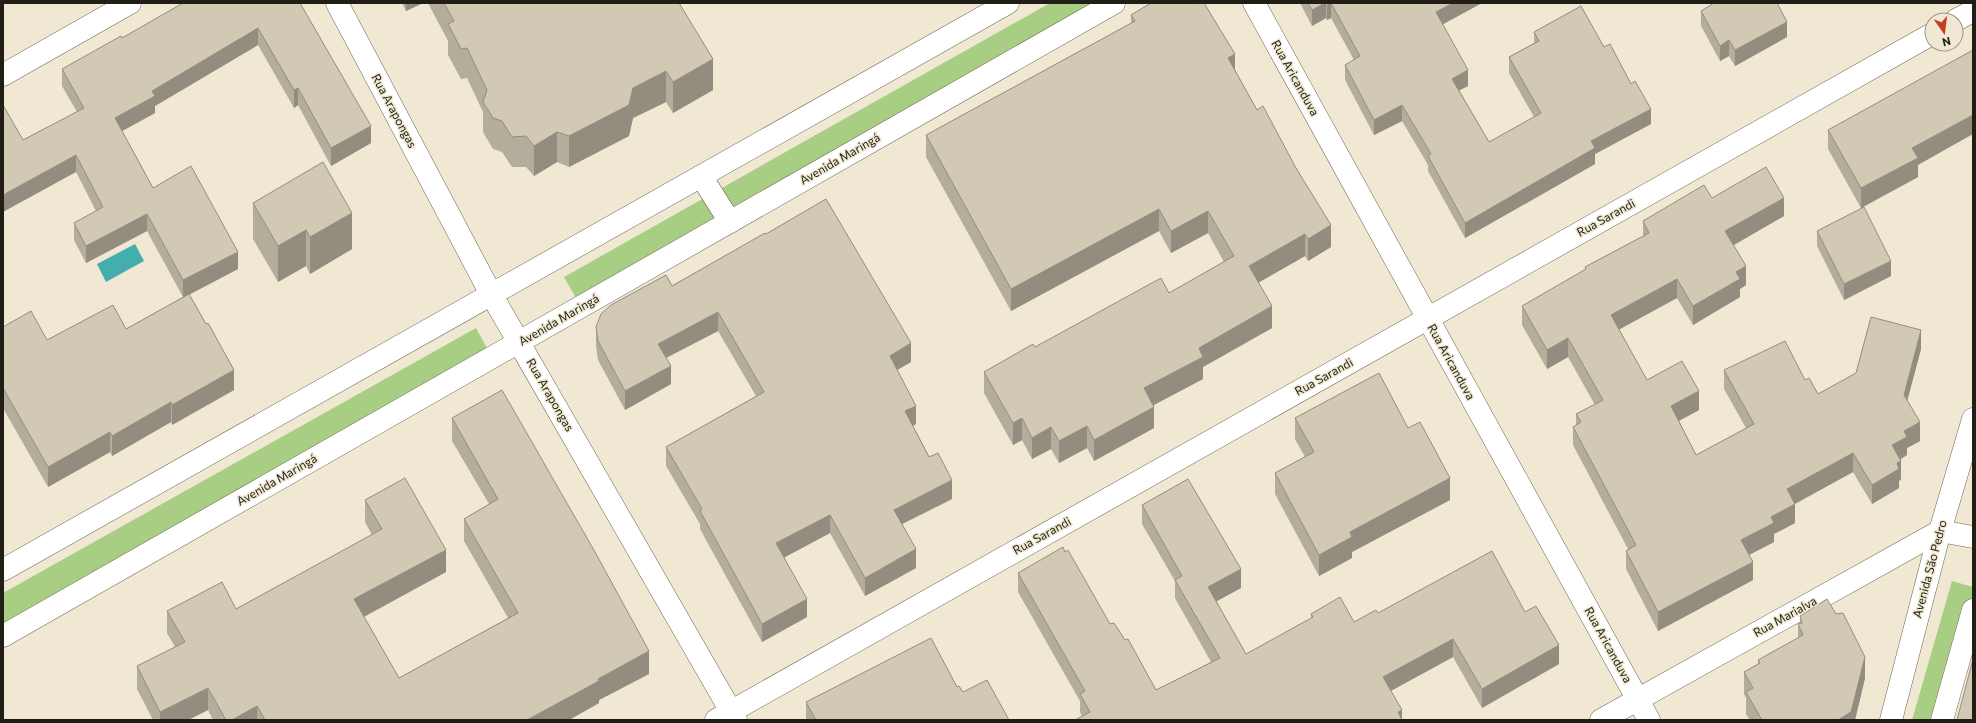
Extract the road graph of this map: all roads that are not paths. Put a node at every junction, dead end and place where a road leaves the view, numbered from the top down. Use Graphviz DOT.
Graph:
graph roads {
  1 [pos="130,3"];
  2 [pos="337,3"];
  3 [pos="1008,3"];
  4 [pos="1114,3"];
  5 [pos="1254,3"];
  6 [pos="1973,11"];
  7 [pos="1964,16"];
  8 [pos="1924,39"];
  9 [pos="3,74"];
  10 [pos="701,176"];
  11 [pos="730,222"];
  12 [pos="492,294"];
  13 [pos="1427,319"];
  14 [pos="519,342"];
  15 [pos="1973,419"];
  16 [pos="1940,531"];
  17 [pos="1973,537"];
  18 [pos="3,570"];
  19 [pos="1973,610"];
  20 [pos="3,636"];
  21 [pos="1638,700"];
  22 [pos="728,717"];
  23 [pos="1601,720"];
  24 [pos="1649,720"];
  25 [pos="1890,720"];
  26 [pos="1942,720"];
  1 -- 9 [label="street"];
  2 -- 12 [label="street, Rua Arapongas"];
  3 -- 10 [label="street"];
  4 -- 11 [label="street, Avenida Maringá"];
  5 -- 13 [label="street, Rua Aricanduva"];
  6 -- 7 [label="street"];
  8 -- 13 [label="street, Rua Sarandi"];
  10 -- 11 [label="street"];
  10 -- 12 [label="street"];
  11 -- 14 [label="street, Avenida Maringá"];
  12 -- 14 [label="street, Rua Arapongas"];
  12 -- 18 [label="street"];
  13 -- 21 [label="street, Rua Aricanduva"];
  13 -- 22 [label="street, Rua Sarandi"];
  14 -- 20 [label="street, Avenida Maringá"];
  14 -- 22 [label="street, Rua Arapongas"];
  15 -- 16 [label="street, Avenida São Pedro"];
  16 -- 17 [label="street"];
  16 -- 21 [label="street, Rua Marialva"];
  16 -- 25 [label="street, Avenida São Pedro"];
  19 -- 26 [label="street"];
  21 -- 23 [label="street, Rua Marialva"];
  21 -- 24 [label="street, Rua Aricanduva"];
}
